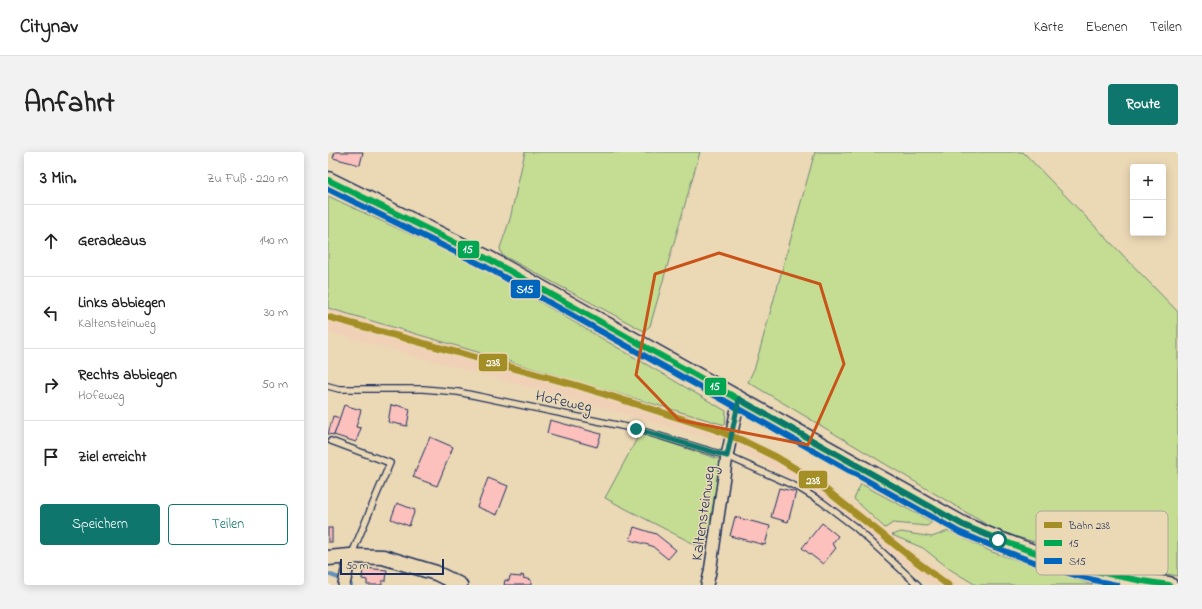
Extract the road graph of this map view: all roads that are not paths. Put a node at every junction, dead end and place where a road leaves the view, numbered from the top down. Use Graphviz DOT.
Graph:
graph roads {
  1 [pos="328,180"];
  2 [pos="328,386"];
  3 [pos="739,399"];
  4 [pos="331,441"];
  5 [pos="727,456"];
  6 [pos="1036,554"];
  7 [pos="350,556"];
  8 [pos="328,558"];
  9 [pos="1108,575"];
  10 [pos="344,585"];
  11 [pos="460,585"];
  12 [pos="707,585"];
  13 [pos="918,585"];
  14 [pos="1169,585"];
  1 -- 3 [label="main road"];
  2 -- 5 [label="lane, Hofeweg"];
  3 -- 5 [label="street, Kaltensteinweg"];
  3 -- 6 [label="main road"];
  4 -- 7 [label="lane"];
  5 -- 12 [label="street, Kaltensteinweg"];
  5 -- 13 [label="lane, Hofeweg"];
  7 -- 8 [label="street"];
  7 -- 10 [label="street"];
  7 -- 11 [label="street"];
  9 -- 14 [label="main road"];
}
